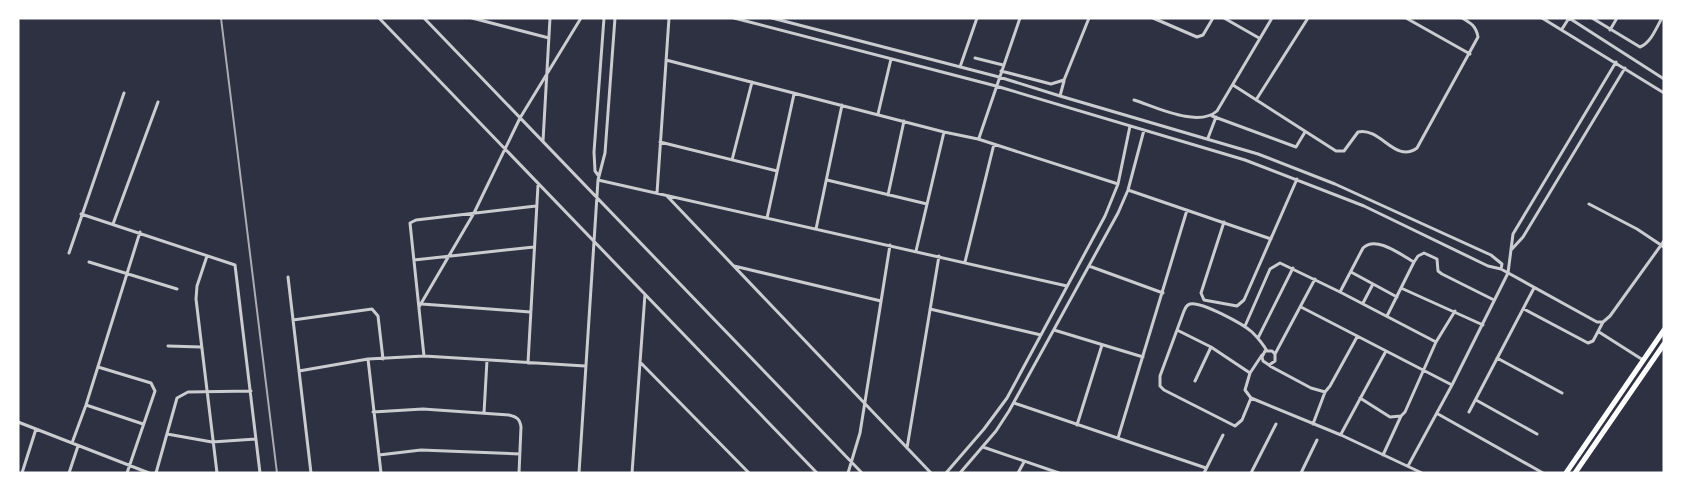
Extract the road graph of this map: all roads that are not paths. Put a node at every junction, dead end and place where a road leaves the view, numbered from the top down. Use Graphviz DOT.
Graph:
graph roads {
  1 [pos="379,18"];
  2 [pos="424,18"];
  3 [pos="472,18"];
  4 [pos="550,18"];
  5 [pos="581,18"];
  6 [pos="604,18"];
  7 [pos="615,18"];
  8 [pos="669,18"];
  9 [pos="734,18"];
  10 [pos="772,18"];
  11 [pos="977,18"];
  12 [pos="1020,18"];
  13 [pos="1088,18"];
  14 [pos="1153,18"];
  15 [pos="1213,18"];
  16 [pos="1224,18"];
  17 [pos="1272,18"];
  18 [pos="1308,18"];
  19 [pos="1406,18"];
  20 [pos="1462,18"];
  21 [pos="1542,18"];
  22 [pos="1569,18"];
  23 [pos="1592,18"];
  24 [pos="1617,18"];
  25 [pos="1662,18"];
  26 [pos="1659,22"];
  27 [pos="1664,25"];
  28 [pos="1562,29"];
  29 [pos="1610,30"];
  30 [pos="549,38"];
  31 [pos="1260,38"];
  32 [pos="1470,54"];
  33 [pos="975,58"];
  34 [pos="891,59"];
  35 [pos="666,60"];
  36 [pos="1616,62"];
  37 [pos="1003,65"];
  38 [pos="960,67"];
  39 [pos="1626,68"];
  40 [pos="1001,71"];
  41 [pos="547,73"];
  42 [pos="999,77"];
  43 [pos="1664,79"];
  44 [pos="1064,80"];
  45 [pos="752,82"];
  46 [pos="1233,85"];
  47 [pos="996,86"];
  48 [pos="124,93"];
  49 [pos="794,93"];
  50 [pos="1664,93"];
  51 [pos="1060,96"];
  52 [pos="1134,100"];
  53 [pos="1256,100"];
  54 [pos="158,102"];
  55 [pos="842,105"];
  56 [pos="878,114"];
  57 [pos="1214,116"];
  58 [pos="520,118"];
  59 [pos="903,121"];
  60 [pos="1130,126"];
  61 [pos="1144,130"];
  62 [pos="944,132"];
  63 [pos="1305,132"];
  64 [pos="1208,138"];
  65 [pos="978,139"];
  66 [pos="543,141"];
  67 [pos="660,142"];
  68 [pos="994,144"];
  69 [pos="505,148"];
  70 [pos="732,160"];
  71 [pos="777,171"];
  72 [pos="598,178"];
  73 [pos="1298,179"];
  74 [pos="826,180"];
  75 [pos="1118,184"];
  76 [pos="538,185"];
  77 [pos="1128,190"];
  78 [pos="657,193"];
  79 [pos="666,195"];
  80 [pos="888,195"];
  81 [pos="597,197"];
  82 [pos="927,204"];
  83 [pos="1589,204"];
  84 [pos="536,206"];
  85 [pos="1187,210"];
  86 [pos="474,213"];
  87 [pos="81,214"];
  88 [pos="767,218"];
  89 [pos="1224,222"];
  90 [pos="114,224"];
  91 [pos="816,229"];
  92 [pos="140,232"];
  93 [pos="1271,239"];
  94 [pos="594,240"];
  95 [pos="1663,244"];
  96 [pos="890,245"];
  97 [pos="534,247"];
  98 [pos="1512,249"];
  99 [pos="916,251"];
  100 [pos="69,253"];
  101 [pos="207,255"];
  102 [pos="449,256"];
  103 [pos="939,256"];
  104 [pos="413,260"];
  105 [pos="89,262"];
  106 [pos="964,262"];
  107 [pos="1414,262"];
  108 [pos="734,266"];
  109 [pos="1089,266"];
  110 [pos="1293,268"];
  111 [pos="1501,269"];
  112 [pos="1351,272"];
  113 [pos="127,273"];
  114 [pos="1508,273"];
  115 [pos="288,277"];
  116 [pos="1315,279"];
  117 [pos="1373,284"];
  118 [pos="1067,286"];
  119 [pos="1401,288"];
  120 [pos="1534,288"];
  121 [pos="177,290"];
  122 [pos="1340,292"];
  123 [pos="1163,293"];
  124 [pos="645,294"];
  125 [pos="1397,297"];
  126 [pos="1494,300"];
  127 [pos="881,301"];
  128 [pos="1363,303"];
  129 [pos="420,305"];
  130 [pos="1301,308"];
  131 [pos="930,309"];
  132 [pos="1523,309"];
  133 [pos="1455,311"];
  134 [pos="530,312"];
  135 [pos="1387,316"];
  136 [pos="294,320"];
  137 [pos="1604,322"];
  138 [pos="1483,325"];
  139 [pos="1245,327"];
  140 [pos="1054,330"];
  141 [pos="1177,330"];
  142 [pos="1664,330"];
  143 [pos="1598,332"];
  144 [pos="1041,335"];
  145 [pos="1357,337"];
  146 [pos="1258,338"];
  147 [pos="1437,342"];
  148 [pos="1664,344"];
  149 [pos="1102,345"];
  150 [pos="168,346"];
  151 [pos="201,347"];
  152 [pos="1211,347"];
  153 [pos="1267,351"];
  154 [pos="1386,351"];
  155 [pos="1275,354"];
  156 [pos="1262,355"];
  157 [pos="424,356"];
  158 [pos="1143,357"];
  159 [pos="383,358"];
  160 [pos="1497,358"];
  161 [pos="368,360"];
  162 [pos="487,360"];
  163 [pos="1643,360"];
  164 [pos="640,362"];
  165 [pos="528,363"];
  166 [pos="1269,365"];
  167 [pos="585,366"];
  168 [pos="98,367"];
  169 [pos="299,371"];
  170 [pos="1424,371"];
  171 [pos="1250,373"];
  172 [pos="1195,381"];
  173 [pos="1452,386"];
  174 [pos="1622,390"];
  175 [pos="207,392"];
  176 [pos="251,392"];
  177 [pos="1324,392"];
  178 [pos="1562,393"];
  179 [pos="1629,394"];
  180 [pos="1251,398"];
  181 [pos="1360,398"];
  182 [pos="1476,399"];
  183 [pos="1014,403"];
  184 [pos="865,404"];
  185 [pos="86,405"];
  186 [pos="373,412"];
  187 [pos="1469,412"];
  188 [pos="484,413"];
  189 [pos="1437,413"];
  190 [pos="1401,416"];
  191 [pos="18,422"];
  192 [pos="143,424"];
  193 [pos="1276,424"];
  194 [pos="1313,424"];
  195 [pos="1077,425"];
  196 [pos="36,429"];
  197 [pos="167,434"];
  198 [pos="1537,434"];
  199 [pos="1223,435"];
  200 [pos="1341,435"];
  201 [pos="1118,438"];
  202 [pos="256,439"];
  203 [pos="1317,440"];
  204 [pos="212,442"];
  205 [pos="72,443"];
  206 [pos="78,445"];
  207 [pos="983,447"];
  208 [pos="907,448"];
  209 [pos="520,454"];
  210 [pos="379,455"];
  211 [pos="1383,455"];
  212 [pos="851,461"];
  213 [pos="1025,461"];
  214 [pos="129,466"];
  215 [pos="1408,466"];
  216 [pos="1206,468"];
  217 [pos="22,473"];
  218 [pos="69,473"];
  219 [pos="127,473"];
  220 [pos="148,473"];
  221 [pos="156,473"];
  222 [pos="217,473"];
  223 [pos="260,473"];
  224 [pos="311,473"];
  225 [pos="381,473"];
  226 [pos="519,473"];
  227 [pos="579,473"];
  228 [pos="632,473"];
  229 [pos="748,473"];
  230 [pos="817,473"];
  231 [pos="848,473"];
  232 [pos="862,473"];
  233 [pos="931,473"];
  234 [pos="946,473"];
  235 [pos="960,473"];
  236 [pos="1017,473"];
  237 [pos="1059,473"];
  238 [pos="1204,473"];
  239 [pos="1251,473"];
  240 [pos="1301,473"];
  241 [pos="1422,473"];
  242 [pos="1543,473"];
  243 [pos="1566,473"];
  244 [pos="1575,473"];
  1 -- 69 [label="street"];
  2 -- 58 [label="street"];
  3 -- 30 [label="street"];
  4 -- 30 [label="street"];
  5 -- 41 [label="street"];
  6 -- 72 [label="street"];
  7 -- 72 [label="street"];
  8 -- 35 [label="street"];
  9 -- 34 [label="street"];
  10 -- 38 [label="street"];
  11 -- 38 [label="street"];
  12 -- 37 [label="street"];
  13 -- 44 [label="street"];
  14 -- 15 [label="street"];
  16 -- 31 [label="street"];
  17 -- 31 [label="street"];
  18 -- 53 [label="street"];
  19 -- 32 [label="street"];
  20 -- 32 [label="street"];
  21 -- 28 [label="street"];
  22 -- 28 [label="street"];
  22 -- 43 [label="street"];
  23 -- 29 [label="street"];
  24 -- 29 [label="street"];
  25 -- 26 [label="street"];
  26 -- 27 [label="street"];
  26 -- 29 [label="street"];
  28 -- 36 [label="street"];
  30 -- 41 [label="street"];
  31 -- 46 [label="street"];
  32 -- 63 [label="street"];
  33 -- 37 [label="street"];
  34 -- 47 [label="street"];
  34 -- 56 [label="street"];
  35 -- 45 [label="street"];
  35 -- 67 [label="street"];
  36 -- 39 [label="street"];
  36 -- 98 [label="street"];
  37 -- 40 [label="street"];
  38 -- 42 [label="street"];
  39 -- 50 [label="street"];
  39 -- 98 [label="street"];
  40 -- 42 [label="street"];
  40 -- 44 [label="street"];
  41 -- 58 [label="street"];
  41 -- 66 [label="street"];
  42 -- 47 [label="street"];
  42 -- 51 [label="street"];
  44 -- 51 [label="street"];
  45 -- 49 [label="street"];
  45 -- 70 [label="street"];
  46 -- 53 [label="street"];
  46 -- 57 [label="street"];
  47 -- 60 [label="street"];
  47 -- 65 [label="street"];
  48 -- 87 [label="street"];
  49 -- 55 [label="street"];
  49 -- 71 [label="street"];
  51 -- 64 [label="street"];
  52 -- 57 [label="street"];
  53 -- 63 [label="street"];
  54 -- 90 [label="street"];
  55 -- 56 [label="street"];
  55 -- 74 [label="street"];
  56 -- 59 [label="street"];
  57 -- 63 [label="street"];
  57 -- 64 [label="street"];
  58 -- 66 [label="street"];
  58 -- 69 [label="street"];
  59 -- 62 [label="street"];
  59 -- 80 [label="street"];
  60 -- 61 [label="street"];
  60 -- 75 [label="street"];
  61 -- 73 [label="street"];
  61 -- 77 [label="street"];
  62 -- 65 [label="street"];
  62 -- 82 [label="street"];
  64 -- 111 [label="street"];
  65 -- 68 [label="street"];
  66 -- 81 [label="street"];
  67 -- 70 [label="street"];
  67 -- 78 [label="street"];
  68 -- 75 [label="street"];
  68 -- 106 [label="street"];
  69 -- 76 [label="street"];
  69 -- 86 [label="street"];
  70 -- 71 [label="street"];
  71 -- 88 [label="street"];
  72 -- 78 [label="street"];
  72 -- 81 [label="street"];
  73 -- 93 [label="street"];
  73 -- 111 [label="street"];
  74 -- 80 [label="street"];
  74 -- 91 [label="street"];
  75 -- 118 [label="street"];
  76 -- 84 [label="street"];
  76 -- 94 [label="street"];
  77 -- 85 [label="street"];
  77 -- 109 [label="street"];
  78 -- 79 [label="street"];
  79 -- 88 [label="street"];
  79 -- 108 [label="street"];
  80 -- 82 [label="street"];
  81 -- 94 [label="street"];
  81 -- 212 [label="street"];
  82 -- 99 [label="street"];
  83 -- 95 [label="street"];
  84 -- 86 [label="street"];
  84 -- 97 [label="street"];
  85 -- 89 [label="street"];
  85 -- 123 [label="street"];
  86 -- 102 [label="street"];
  86 -- 104 [label="street"];
  87 -- 90 [label="street"];
  87 -- 100 [label="street"];
  88 -- 91 [label="street"];
  89 -- 93 [label="street"];
  89 -- 93 [label="street"];
  90 -- 92 [label="street"];
  91 -- 96 [label="street"];
  92 -- 101 [label="street"];
  92 -- 113 [label="street"];
  94 -- 124 [label="street"];
  94 -- 167 [label="street"];
  95 -- 137 [label="street"];
  96 -- 99 [label="street"];
  96 -- 127 [label="street"];
  97 -- 102 [label="street"];
  97 -- 134 [label="street"];
  98 -- 114 [label="street"];
  99 -- 103 [label="street"];
  101 -- 151 [label="street"];
  101 -- 176 [label="street"];
  102 -- 104 [label="street"];
  102 -- 129 [label="street"];
  103 -- 106 [label="street"];
  103 -- 131 [label="street"];
  104 -- 129 [label="street"];
  105 -- 113 [label="street"];
  106 -- 118 [label="street"];
  107 -- 112 [label="street"];
  107 -- 119 [label="street"];
  107 -- 126 [label="street"];
  108 -- 127 [label="street"];
  108 -- 184 [label="street"];
  109 -- 123 [label="street"];
  109 -- 140 [label="street"];
  110 -- 116 [label="street"];
  110 -- 139 [label="street"];
  110 -- 146 [label="street"];
  111 -- 114 [label="street"];
  112 -- 117 [label="street"];
  112 -- 122 [label="street"];
  113 -- 121 [label="street"];
  113 -- 168 [label="street"];
  114 -- 120 [label="street"];
  114 -- 126 [label="street"];
  115 -- 136 [label="street"];
  116 -- 122 [label="street"];
  116 -- 130 [label="street"];
  117 -- 125 [label="street"];
  117 -- 128 [label="street"];
  118 -- 144 [label="street"];
  119 -- 125 [label="street"];
  119 -- 133 [label="street"];
  120 -- 132 [label="street"];
  120 -- 137 [label="street"];
  122 -- 128 [label="street"];
  123 -- 158 [label="street"];
  124 -- 164 [label="street"];
  124 -- 230 [label="street"];
  125 -- 135 [label="street"];
  126 -- 138 [label="street"];
  127 -- 184 [label="street"];
  128 -- 135 [label="street"];
  129 -- 134 [label="street"];
  129 -- 157 [label="street"];
  130 -- 145 [label="street"];
  130 -- 155 [label="street"];
  131 -- 144 [label="street"];
  131 -- 208 [label="street"];
  132 -- 143 [label="street"];
  132 -- 160 [label="street"];
  133 -- 138 [label="street"];
  133 -- 147 [label="street"];
  134 -- 165 [label="street"];
  135 -- 147 [label="street"];
  136 -- 159 [label="street"];
  136 -- 169 [label="street"];
  137 -- 143 [label="street"];
  138 -- 173 [label="street"];
  139 -- 141 [label="street"];
  139 -- 146 [label="street"];
  140 -- 149 [label="street"];
  140 -- 183 [label="street"];
  141 -- 152 [label="street"];
  141 -- 180 [label="street"];
  142 -- 163 [label="main road"];
  143 -- 163 [label="street"];
  144 -- 234 [label="street"];
  145 -- 154 [label="street"];
  145 -- 177 [label="street"];
  146 -- 153 [label="street"];
  147 -- 170 [label="street"];
  148 -- 179 [label="main road"];
  149 -- 158 [label="street"];
  149 -- 195 [label="street"];
  150 -- 151 [label="street"];
  151 -- 175 [label="street"];
  152 -- 171 [label="street"];
  152 -- 172 [label="street"];
  153 -- 155 [label="street"];
  153 -- 156 [label="street"];
  154 -- 170 [label="street"];
  154 -- 181 [label="street"];
  155 -- 166 [label="street"];
  156 -- 166 [label="street"];
  156 -- 171 [label="street"];
  157 -- 159 [label="street"];
  157 -- 162 [label="street"];
  158 -- 201 [label="street"];
  159 -- 161 [label="street"];
  160 -- 178 [label="street"];
  160 -- 182 [label="street"];
  161 -- 169 [label="street"];
  161 -- 186 [label="street"];
  162 -- 165 [label="street"];
  162 -- 188 [label="street"];
  163 -- 174 [label="main road"];
  164 -- 228 [label="street"];
  164 -- 229 [label="street"];
  165 -- 167 [label="street"];
  166 -- 177 [label="street"];
  167 -- 227 [label="street"];
  168 -- 185 [label="street"];
  168 -- 192 [label="street"];
  169 -- 224 [label="street"];
  170 -- 173 [label="street"];
  170 -- 190 [label="street"];
  171 -- 180 [label="street"];
  173 -- 189 [label="street"];
  174 -- 179 [label="main road"];
  174 -- 243 [label="main road"];
  175 -- 176 [label="street"];
  175 -- 197 [label="street"];
  175 -- 204 [label="street"];
  176 -- 202 [label="street"];
  177 -- 194 [label="street"];
  179 -- 244 [label="main road"];
  180 -- 194 [label="street"];
  181 -- 190 [label="street"];
  181 -- 200 [label="street"];
  182 -- 187 [label="street"];
  182 -- 198 [label="street"];
  183 -- 195 [label="street"];
  183 -- 207 [label="street"];
  184 -- 208 [label="street"];
  184 -- 212 [label="street"];
  185 -- 192 [label="street"];
  185 -- 205 [label="street"];
  186 -- 188 [label="street"];
  186 -- 210 [label="street"];
  188 -- 209 [label="street"];
  189 -- 215 [label="street"];
  189 -- 242 [label="street"];
  190 -- 211 [label="street"];
  191 -- 196 [label="street"];
  192 -- 214 [label="street"];
  193 -- 239 [label="street"];
  194 -- 200 [label="street"];
  195 -- 201 [label="street"];
  196 -- 205 [label="street"];
  196 -- 217 [label="street"];
  197 -- 204 [label="street"];
  197 -- 221 [label="street"];
  199 -- 216 [label="street"];
  200 -- 211 [label="street"];
  201 -- 216 [label="street"];
  202 -- 204 [label="street"];
  202 -- 223 [label="street"];
  203 -- 240 [label="street"];
  204 -- 222 [label="street"];
  205 -- 206 [label="street"];
  206 -- 214 [label="street"];
  206 -- 218 [label="street"];
  207 -- 213 [label="street"];
  207 -- 235 [label="street"];
  208 -- 233 [label="street"];
  209 -- 210 [label="street"];
  209 -- 226 [label="street"];
  210 -- 225 [label="street"];
  211 -- 215 [label="street"];
  212 -- 231 [label="street"];
  212 -- 232 [label="street"];
  213 -- 236 [label="street"];
  213 -- 237 [label="street"];
  214 -- 219 [label="street"];
  214 -- 220 [label="street"];
  215 -- 241 [label="street"];
  216 -- 238 [label="street"];
}
